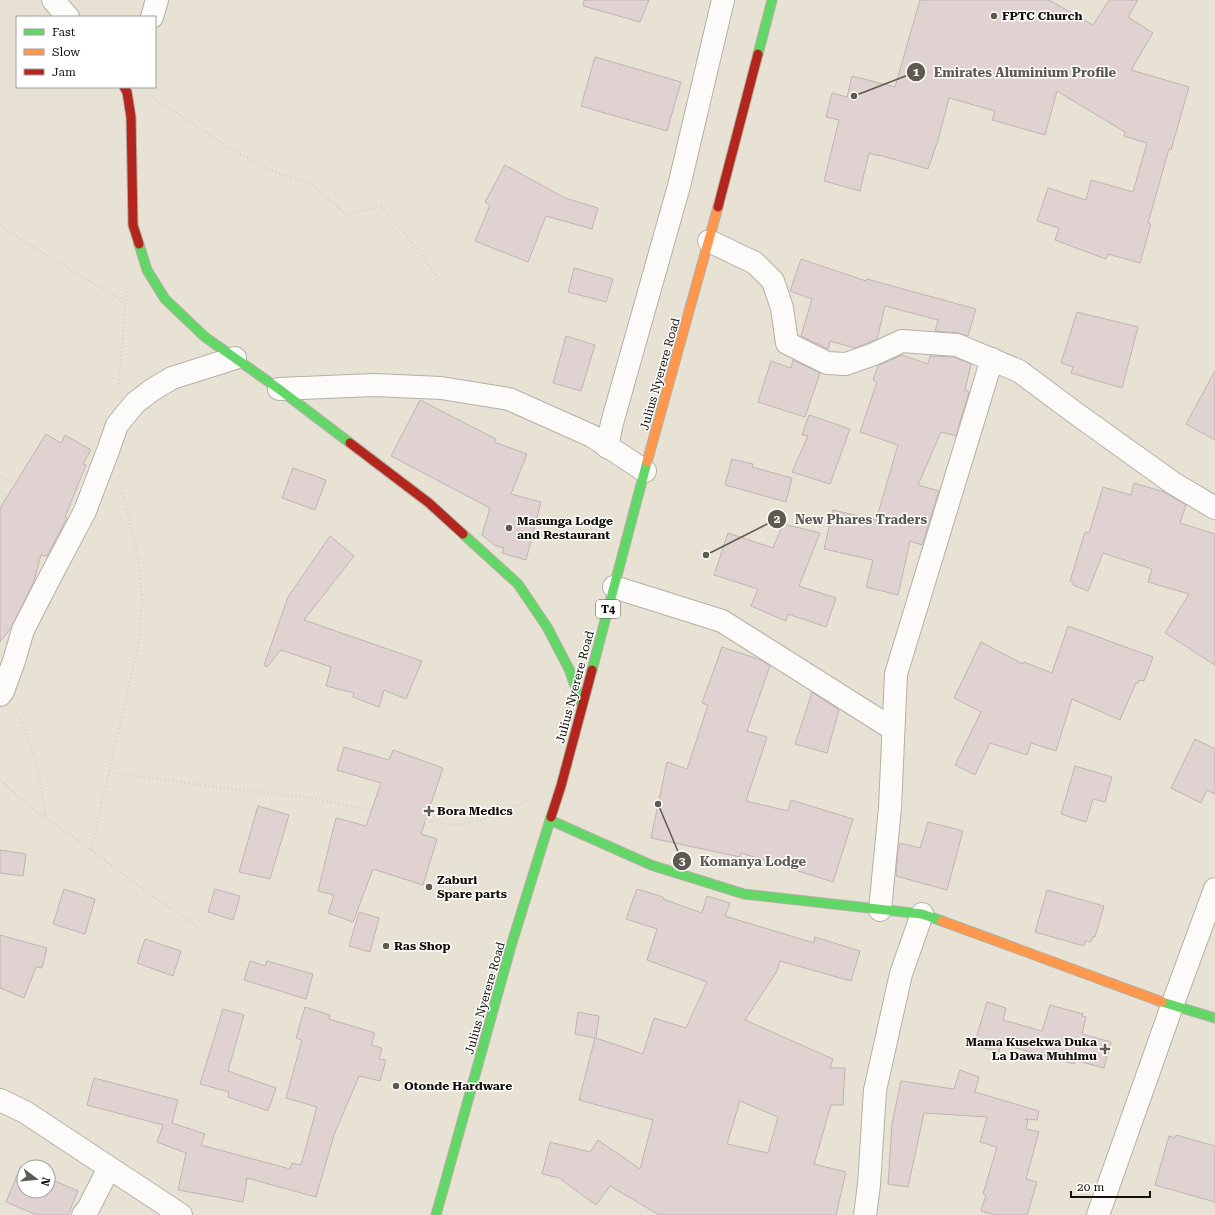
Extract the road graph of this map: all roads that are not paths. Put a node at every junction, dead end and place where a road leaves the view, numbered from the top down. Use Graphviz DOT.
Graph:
graph roads {
  1 [pos="53,0"];
  2 [pos="157,0"];
  3 [pos="722,0"];
  4 [pos="772,0"];
  5 [pos="67,16"];
  6 [pos="152,16"];
  7 [pos="127,89"];
  8 [pos="709,241"];
  9 [pos="235,358"];
  10 [pos="992,359"];
  11 [pos="279,389"];
  12 [pos="607,447"];
  13 [pos="645,471"];
  14 [pos="1215,508"];
  15 [pos="614,587"];
  16 [pos="1,693"];
  17 [pos="582,705"];
  18 [pos="893,729"];
  19 [pos="550,820"];
  20 [pos="1215,889"];
  21 [pos="880,910"];
  22 [pos="922,914"];
  23 [pos="1172,1006"];
  24 [pos="1215,1018"];
  25 [pos="0,1100"];
  26 [pos="109,1168"];
  27 [pos="83,1215"];
  28 [pos="182,1215"];
  29 [pos="436,1215"];
  30 [pos="865,1215"];
  31 [pos="1098,1215"];
  1 -- 5 [label="street"];
  2 -- 6 [label="street"];
  3 -- 12 [label="street"];
  4 -- 8 [label="main road, Julius Nyerere Road / T4"];
  7 -- 9 [label="main road"];
  8 -- 10 [label="street"];
  8 -- 13 [label="main road, Julius Nyerere Road / T4"];
  9 -- 11 [label="main road"];
  9 -- 16 [label="street"];
  10 -- 14 [label="street"];
  10 -- 18 [label="street"];
  11 -- 12 [label="street"];
  11 -- 17 [label="main road"];
  12 -- 13 [label="street"];
  13 -- 15 [label="main road, Julius Nyerere Road / T4"];
  15 -- 17 [label="main road, Julius Nyerere Road / T4"];
  15 -- 18 [label="street"];
  17 -- 19 [label="main road, Julius Nyerere Road / T4"];
  18 -- 21 [label="street"];
  19 -- 21 [label="main road"];
  19 -- 29 [label="main road, Julius Nyerere Road / T4"];
  20 -- 23 [label="street"];
  21 -- 22 [label="main road"];
  22 -- 23 [label="main road"];
  22 -- 30 [label="street"];
  23 -- 24 [label="main road"];
  23 -- 31 [label="street"];
  25 -- 26 [label="street"];
  26 -- 27 [label="street"];
  26 -- 28 [label="street"];
}
